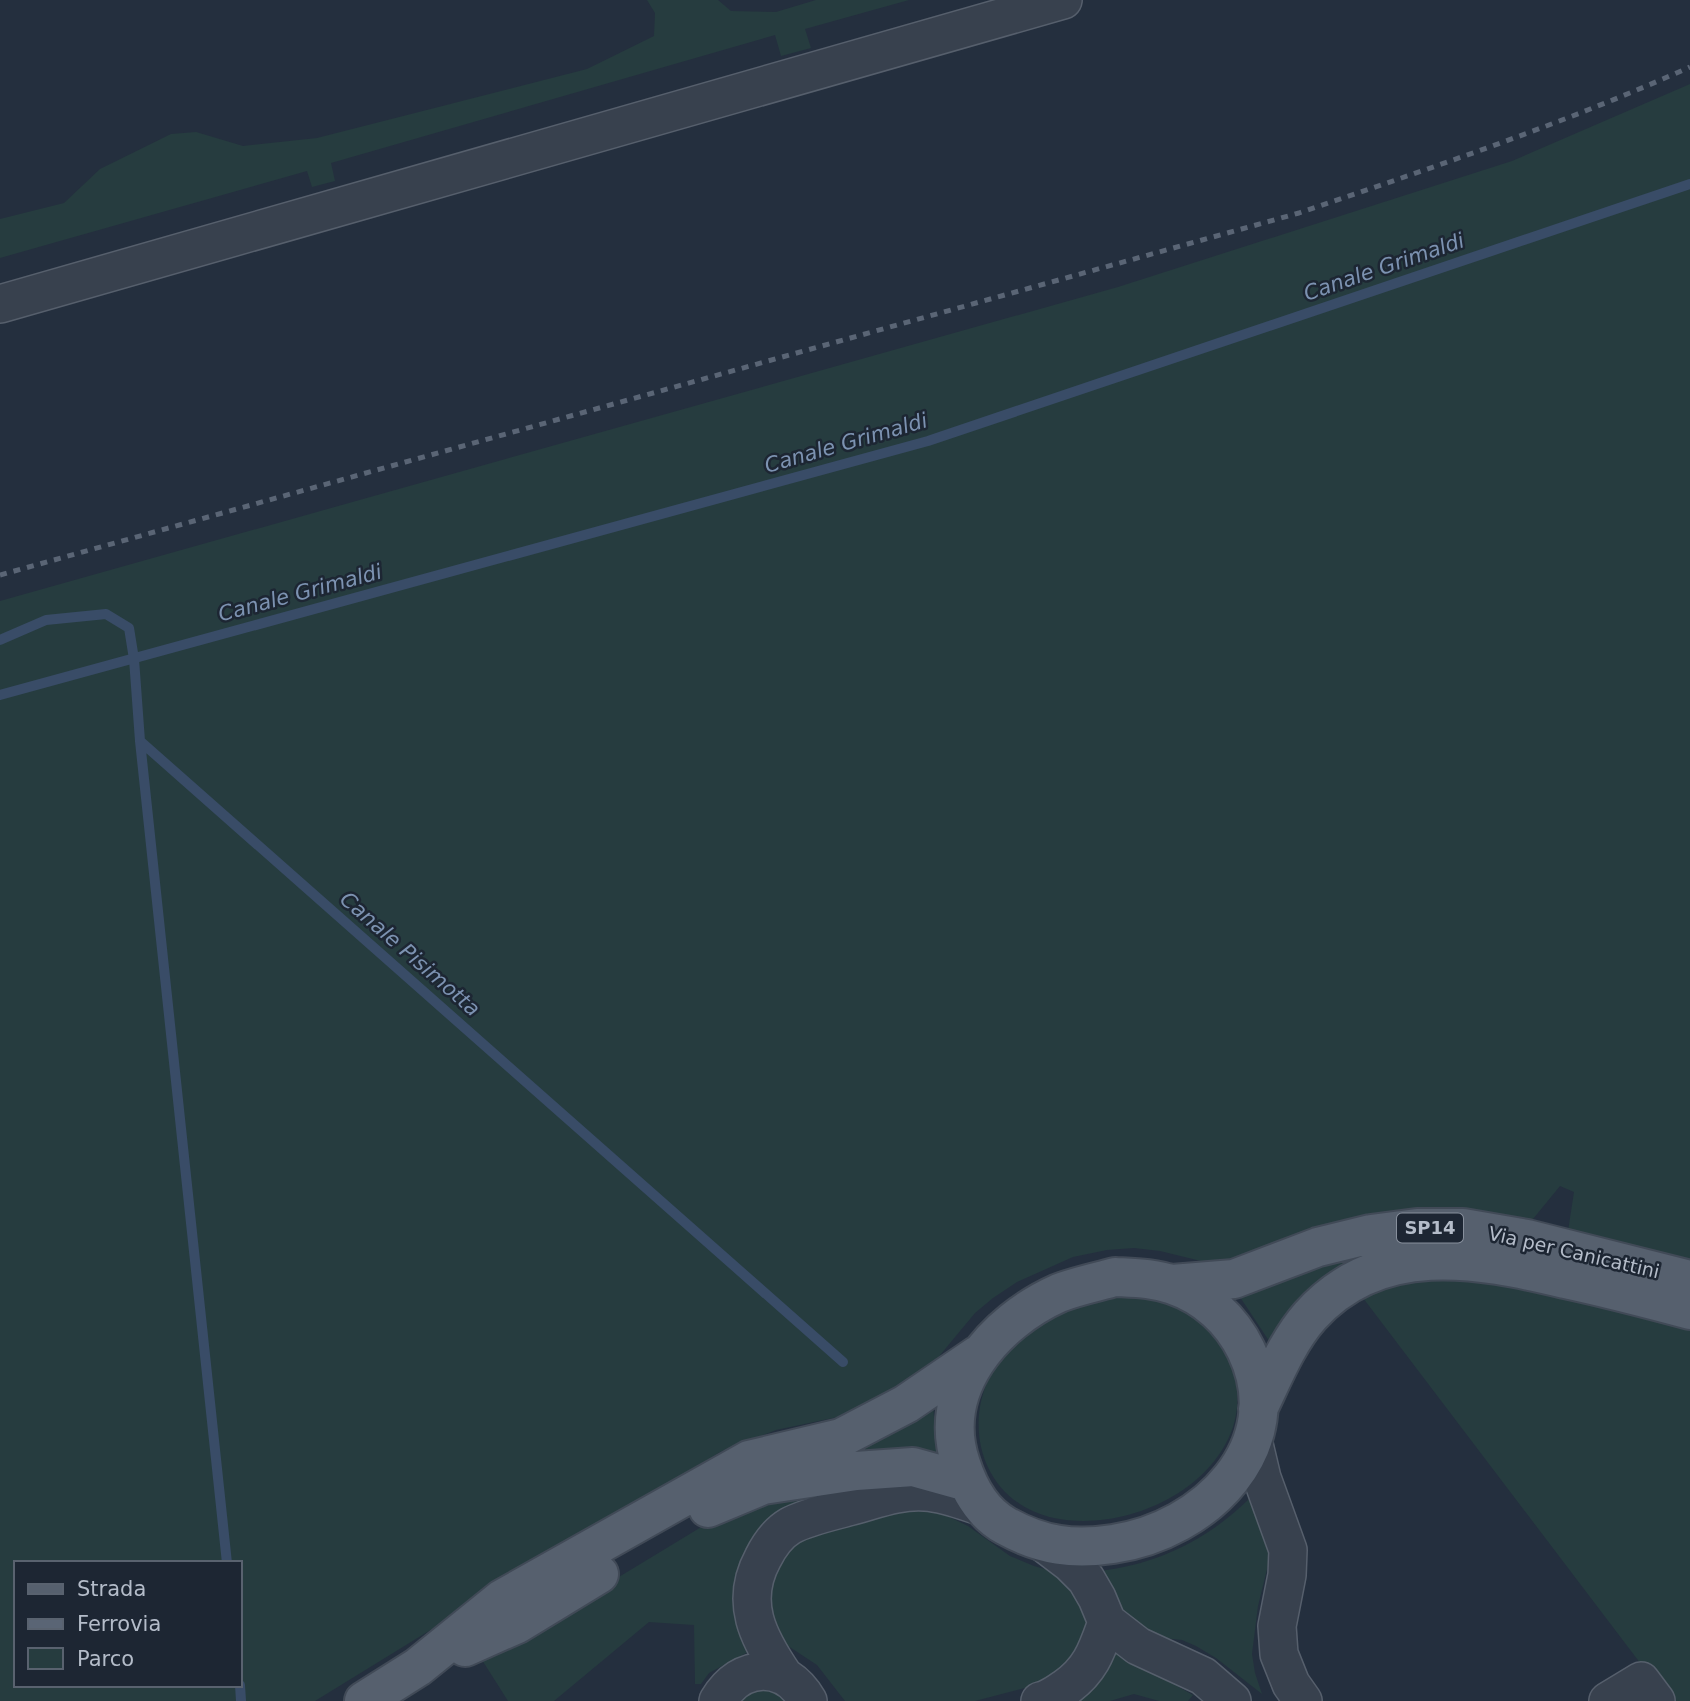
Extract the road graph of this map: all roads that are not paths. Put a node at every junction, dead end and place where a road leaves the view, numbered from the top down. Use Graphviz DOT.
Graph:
graph roads {
  1 [pos="1063,0"];
  2 [pos="0,304"];
  3 [pos="1690,1280"];
  4 [pos="1172,1284"];
  5 [pos="1690,1310"];
  6 [pos="980,1354"];
  7 [pos="1256,1424"];
  8 [pos="974,1494"];
  9 [pos="1045,1544"];
  10 [pos="1107,1622"];
  11 [pos="418,1667"];
  12 [pos="803,1694"];
  13 [pos="364,1701"];
  14 [pos="718,1701"];
  15 [pos="1041,1701"];
  16 [pos="1232,1701"];
  17 [pos="1303,1701"];
  18 [pos="1608,1701"];
  19 [pos="1656,1701"];
  1 -- 2 [label="street"];
  3 -- 4 [label="main road, Via per Canicattini / SP14"];
  4 -- 6 [label="main road"];
  4 -- 7 [label="main road"];
  5 -- 7 [label="main road, Via per Canicattini / SP14"];
  6 -- 8 [label="main road"];
  6 -- 11 [label="main road"];
  7 -- 9 [label="main road, Via per Canicattini"];
  7 -- 17 [label="street"];
  8 -- 9 [label="main road"];
  8 -- 11 [label="main road"];
  8 -- 12 [label="street"];
  9 -- 10 [label="street"];
  10 -- 15 [label="street"];
  10 -- 16 [label="street"];
  11 -- 13 [label="main road"];
  12 -- 14 [label="street"];
  18 -- 19 [label="street"];
}
